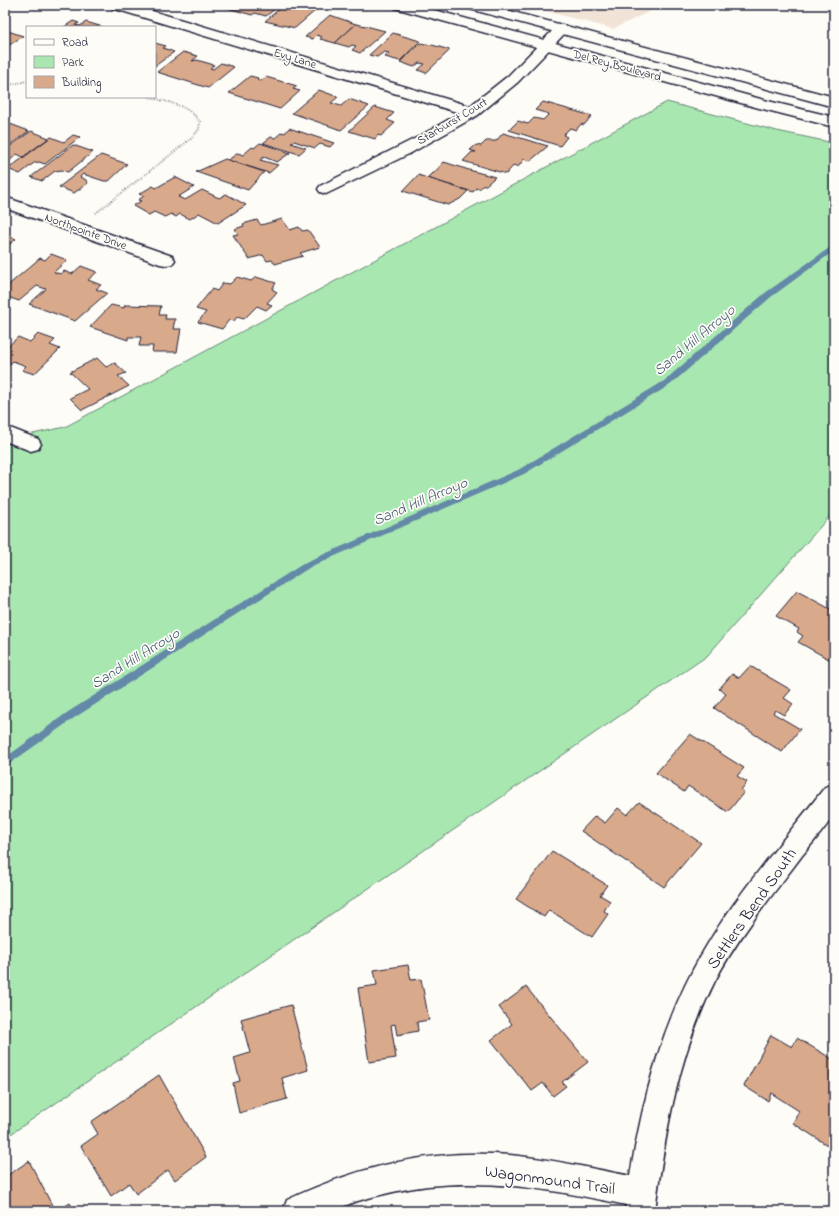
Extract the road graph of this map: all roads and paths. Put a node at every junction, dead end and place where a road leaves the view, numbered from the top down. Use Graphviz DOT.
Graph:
graph roads {
  1 [pos="117,5"];
  2 [pos="400,5"];
  3 [pos="471,5"];
  4 [pos="561,30"];
  5 [pos="545,45"];
  6 [pos="26,81"];
  7 [pos="5,86"];
  8 [pos="152,98"];
  9 [pos="834,102"];
  10 [pos="473,112"];
  11 [pos="834,122"];
  12 [pos="326,189"];
  13 [pos="5,202"];
  14 [pos="77,228"];
  15 [pos="166,260"];
  16 [pos="5,433"];
  17 [pos="32,444"];
  18 [pos="834,795"];
  19 [pos="641,1202"];
  20 [pos="298,1211"];
  1 -- 10 [label="street, Evy Lane"];
  2 -- 5 [label="street, Del Rey Boulevard"];
  3 -- 4 [label="street, Del Rey Boulevard"];
  4 -- 5 [label="street, Starburst Court"];
  4 -- 9 [label="street, Del Rey Boulevard"];
  5 -- 10 [label="street, Starburst Court"];
  5 -- 11 [label="street, Del Rey Boulevard"];
  6 -- 7 [label="path"];
  8 -- 14 [label="path"];
  10 -- 12 [label="street, Starburst Court"];
  13 -- 14 [label="street, Northpointe Drive"];
  14 -- 15 [label="street, Northpointe Drive"];
  16 -- 17 [label="street"];
  18 -- 19 [label="street, Settlers Bend South"];
  19 -- 20 [label="street, Wagonmound Trail"];
}
